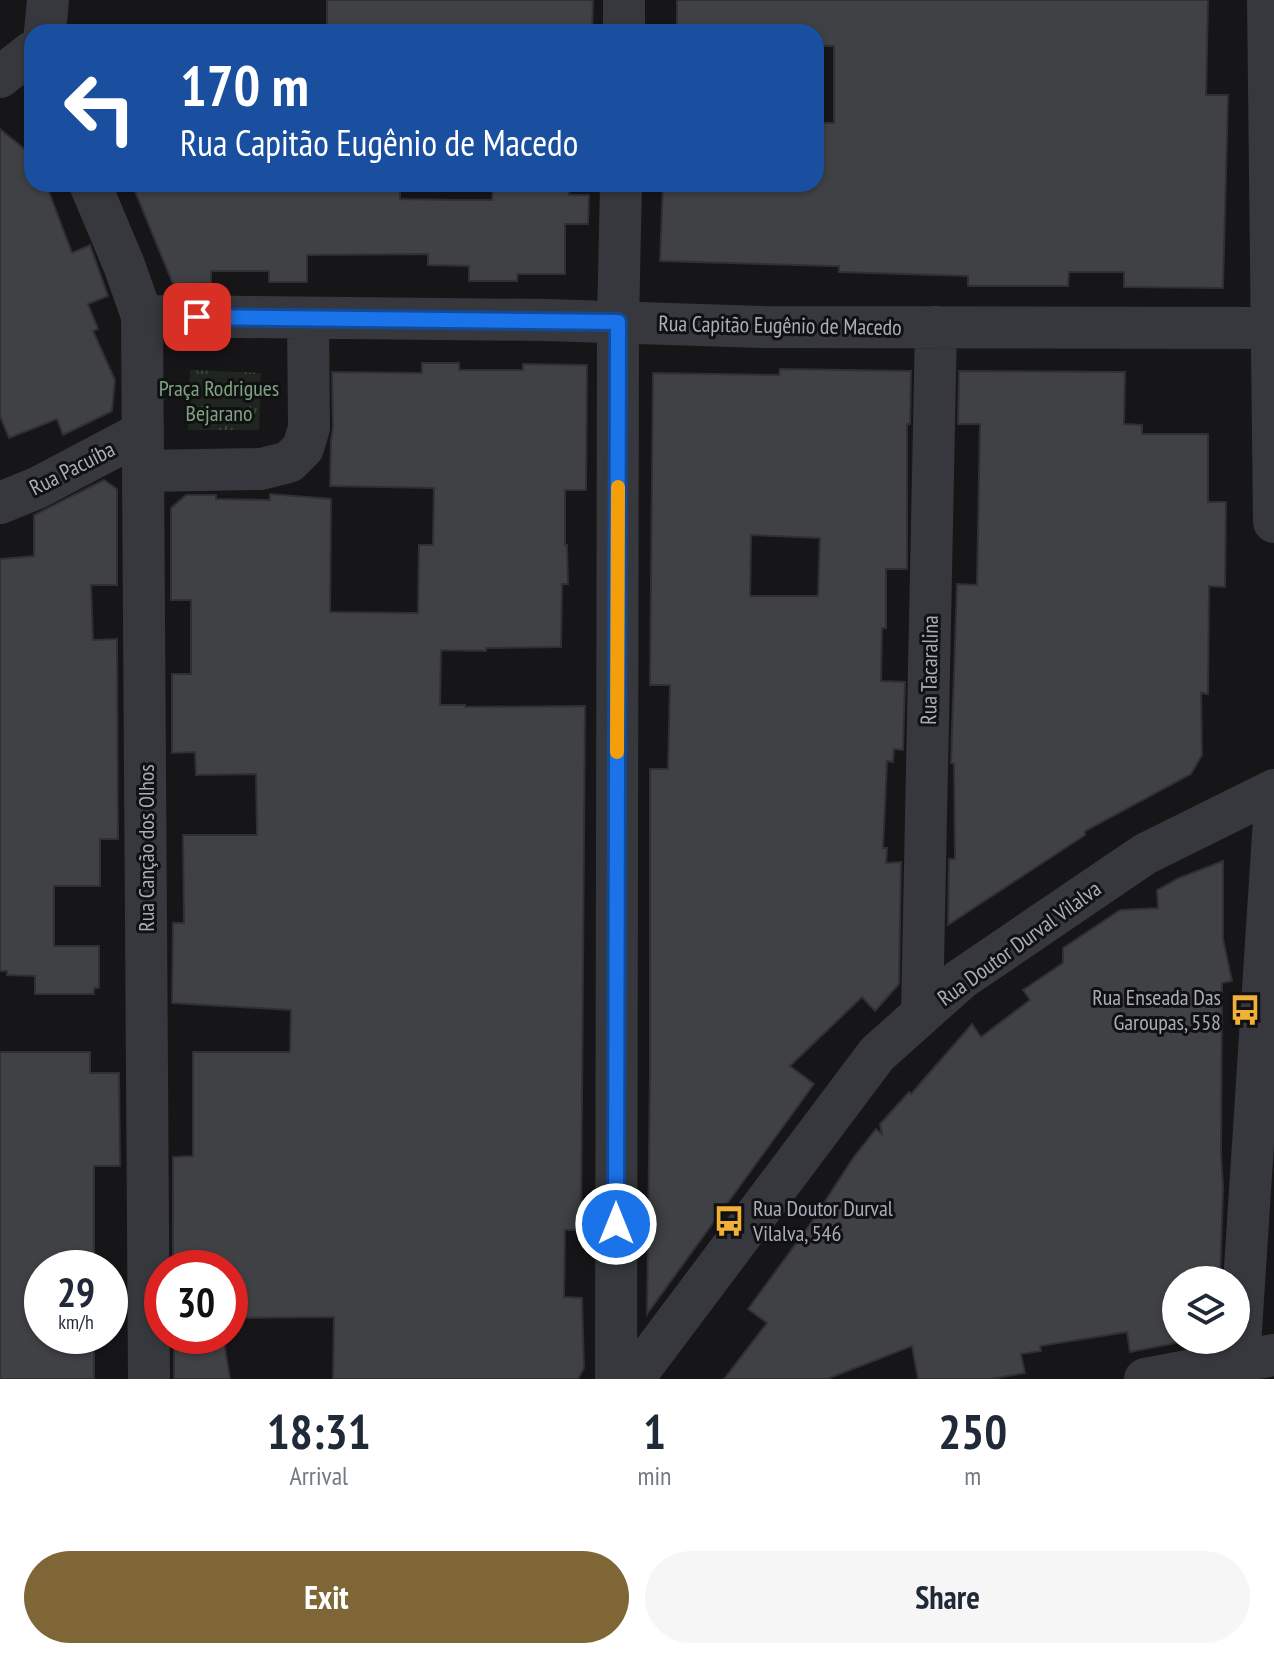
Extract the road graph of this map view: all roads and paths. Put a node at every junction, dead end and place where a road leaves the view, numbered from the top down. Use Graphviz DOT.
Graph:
graph roads {
  1 [pos="48,0"];
  2 [pos="624,0"];
  3 [pos="1268,0"];
  4 [pos="46,24"];
  5 [pos="624,24"];
  6 [pos="24,58"];
  7 [pos="0,77"];
  8 [pos="93,192"];
  9 [pos="621,192"];
  10 [pos="142,316"];
  11 [pos="308,318"];
  12 [pos="618,322"];
  13 [pos="936,327"];
  14 [pos="1273,328"];
  15 [pos="144,451"];
  16 [pos="0,503"];
  17 [pos="1274,522"];
  18 [pos="1274,790"];
  19 [pos="1274,819"];
  20 [pos="922,1013"];
  21 [pos="1257,1358"];
  22 [pos="1199,1374"];
  23 [pos="149,1379"];
  24 [pos="616,1379"];
  25 [pos="633,1379"];
  26 [pos="1145,1379"];
  1 -- 4 [label="street"];
  2 -- 5 [label="street"];
  3 -- 14 [label="street"];
  6 -- 7 [label="street"];
  8 -- 10 [label="street, Rua Canção dos Olhos"];
  9 -- 12 [label="street"];
  10 -- 11 [label="street, Rua Capitão Eugênio de Macedo"];
  10 -- 15 [label="street, Rua Canção dos Olhos"];
  11 -- 12 [label="street, Rua Capitão Eugênio de Macedo"];
  11 -- 15 [label="street"];
  12 -- 13 [label="street, Rua Capitão Eugênio de Macedo"];
  12 -- 24 [label="street"];
  13 -- 14 [label="street, Rua Capitão Eugênio de Macedo"];
  13 -- 20 [label="street, Rua Tacaralina"];
  14 -- 17 [label="street"];
  15 -- 16 [label="street, Rua Pacuíba"];
  15 -- 23 [label="street, Rua Canção dos Olhos"];
  18 -- 20 [label="street, Rua Doutor Durval Vilalva"];
  19 -- 21 [label="street"];
  20 -- 25 [label="street, Rua Doutor Durval Vilalva"];
  21 -- 22 [label="street"];
  22 -- 26 [label="street"];
}
